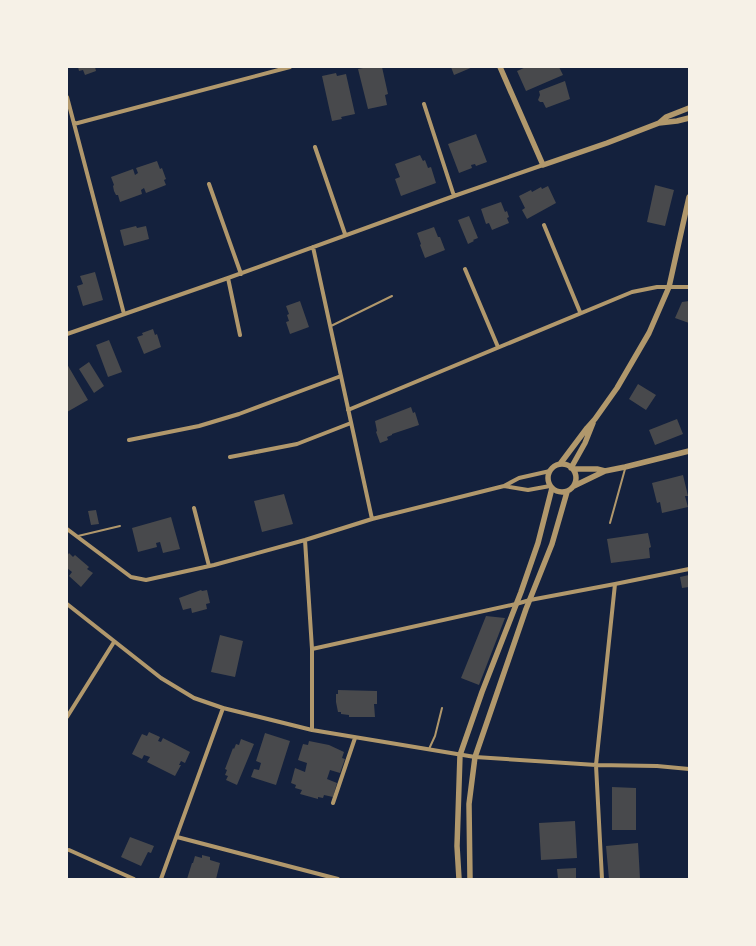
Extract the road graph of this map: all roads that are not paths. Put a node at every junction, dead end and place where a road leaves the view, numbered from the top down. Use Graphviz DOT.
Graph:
graph roads {
  1 [pos="290,67"];
  2 [pos="502,68"];
  3 [pos="67,97"];
  4 [pos="424,104"];
  5 [pos="689,108"];
  6 [pos="689,118"];
  7 [pos="659,123"];
  8 [pos="74,124"];
  9 [pos="315,147"];
  10 [pos="543,166"];
  11 [pos="209,184"];
  12 [pos="454,196"];
  13 [pos="689,197"];
  14 [pos="544,225"];
  15 [pos="345,234"];
  16 [pos="313,247"];
  17 [pos="465,270"];
  18 [pos="241,274"];
  19 [pos="228,278"];
  20 [pos="669,287"];
  21 [pos="689,287"];
  22 [pos="392,296"];
  23 [pos="580,312"];
  24 [pos="124,314"];
  25 [pos="330,327"];
  26 [pos="67,334"];
  27 [pos="240,335"];
  28 [pos="498,347"];
  29 [pos="341,376"];
  30 [pos="348,410"];
  31 [pos="595,420"];
  32 [pos="351,423"];
  33 [pos="129,440"];
  34 [pos="689,451"];
  35 [pos="230,457"];
  36 [pos="560,464"];
  37 [pos="626,467"];
  38 [pos="572,469"];
  39 [pos="605,470"];
  40 [pos="550,471"];
  41 [pos="504,486"];
  42 [pos="574,486"];
  43 [pos="551,487"];
  44 [pos="567,492"];
  45 [pos="194,508"];
  46 [pos="372,519"];
  47 [pos="610,523"];
  48 [pos="120,526"];
  49 [pos="67,529"];
  50 [pos="78,536"];
  51 [pos="305,540"];
  52 [pos="209,566"];
  53 [pos="689,569"];
  54 [pos="615,584"];
  55 [pos="530,600"];
  56 [pos="67,604"];
  57 [pos="516,604"];
  58 [pos="114,642"];
  59 [pos="312,649"];
  60 [pos="222,708"];
  61 [pos="442,708"];
  62 [pos="67,717"];
  63 [pos="312,730"];
  64 [pos="355,738"];
  65 [pos="429,749"];
  66 [pos="460,754"];
  67 [pos="475,756"];
  68 [pos="596,765"];
  69 [pos="689,769"];
  70 [pos="333,803"];
  71 [pos="177,837"];
  72 [pos="69,850"];
  73 [pos="134,879"];
  74 [pos="161,879"];
  75 [pos="338,879"];
  76 [pos="459,879"];
  77 [pos="470,879"];
  78 [pos="602,879"];
  1 -- 8 [label="street"];
  2 -- 10 [label="street"];
  3 -- 8 [label="street"];
  4 -- 12 [label="street"];
  5 -- 7 [label="street"];
  6 -- 7 [label="street"];
  7 -- 10 [label="street"];
  8 -- 24 [label="street"];
  9 -- 15 [label="street"];
  10 -- 12 [label="street"];
  11 -- 18 [label="street"];
  12 -- 15 [label="street"];
  13 -- 20 [label="street"];
  14 -- 23 [label="street"];
  15 -- 16 [label="street"];
  16 -- 18 [label="street"];
  16 -- 25 [label="street"];
  17 -- 28 [label="street"];
  18 -- 19 [label="street"];
  19 -- 24 [label="street"];
  19 -- 27 [label="street"];
  20 -- 21 [label="street"];
  20 -- 23 [label="street"];
  20 -- 31 [label="street"];
  22 -- 25 [label="lane"];
  23 -- 28 [label="street"];
  24 -- 26 [label="street"];
  25 -- 29 [label="street"];
  28 -- 30 [label="street"];
  29 -- 30 [label="street"];
  29 -- 33 [label="street"];
  30 -- 32 [label="street"];
  31 -- 36 [label="street"];
  31 -- 38 [label="street"];
  32 -- 35 [label="street"];
  32 -- 46 [label="street"];
  34 -- 37 [label="street"];
  36 -- 38 [label="street"];
  36 -- 40 [label="street"];
  37 -- 39 [label="street"];
  37 -- 47 [label="lane"];
  38 -- 39 [label="street"];
  38 -- 42 [label="street"];
  39 -- 42 [label="street"];
  40 -- 41 [label="street"];
  40 -- 43 [label="street"];
  41 -- 43 [label="street"];
  41 -- 46 [label="street"];
  42 -- 44 [label="street"];
  43 -- 44 [label="street"];
  43 -- 57 [label="street"];
  44 -- 55 [label="street"];
  45 -- 52 [label="street"];
  46 -- 51 [label="street"];
  48 -- 50 [label="lane"];
  49 -- 50 [label="street"];
  50 -- 52 [label="street"];
  51 -- 52 [label="street"];
  51 -- 59 [label="street"];
  53 -- 54 [label="street"];
  54 -- 55 [label="street"];
  54 -- 68 [label="street"];
  55 -- 57 [label="street"];
  55 -- 67 [label="street"];
  56 -- 58 [label="street"];
  57 -- 59 [label="street"];
  57 -- 66 [label="street"];
  58 -- 60 [label="street"];
  58 -- 62 [label="street"];
  59 -- 63 [label="street"];
  60 -- 63 [label="street"];
  60 -- 71 [label="street"];
  61 -- 65 [label="lane"];
  63 -- 64 [label="street"];
  64 -- 65 [label="street"];
  64 -- 70 [label="street"];
  65 -- 66 [label="street"];
  66 -- 67 [label="street"];
  66 -- 76 [label="street"];
  67 -- 68 [label="street"];
  67 -- 77 [label="street"];
  68 -- 69 [label="street"];
  68 -- 78 [label="street"];
  71 -- 74 [label="street"];
  71 -- 75 [label="street"];
  72 -- 73 [label="street"];
}
